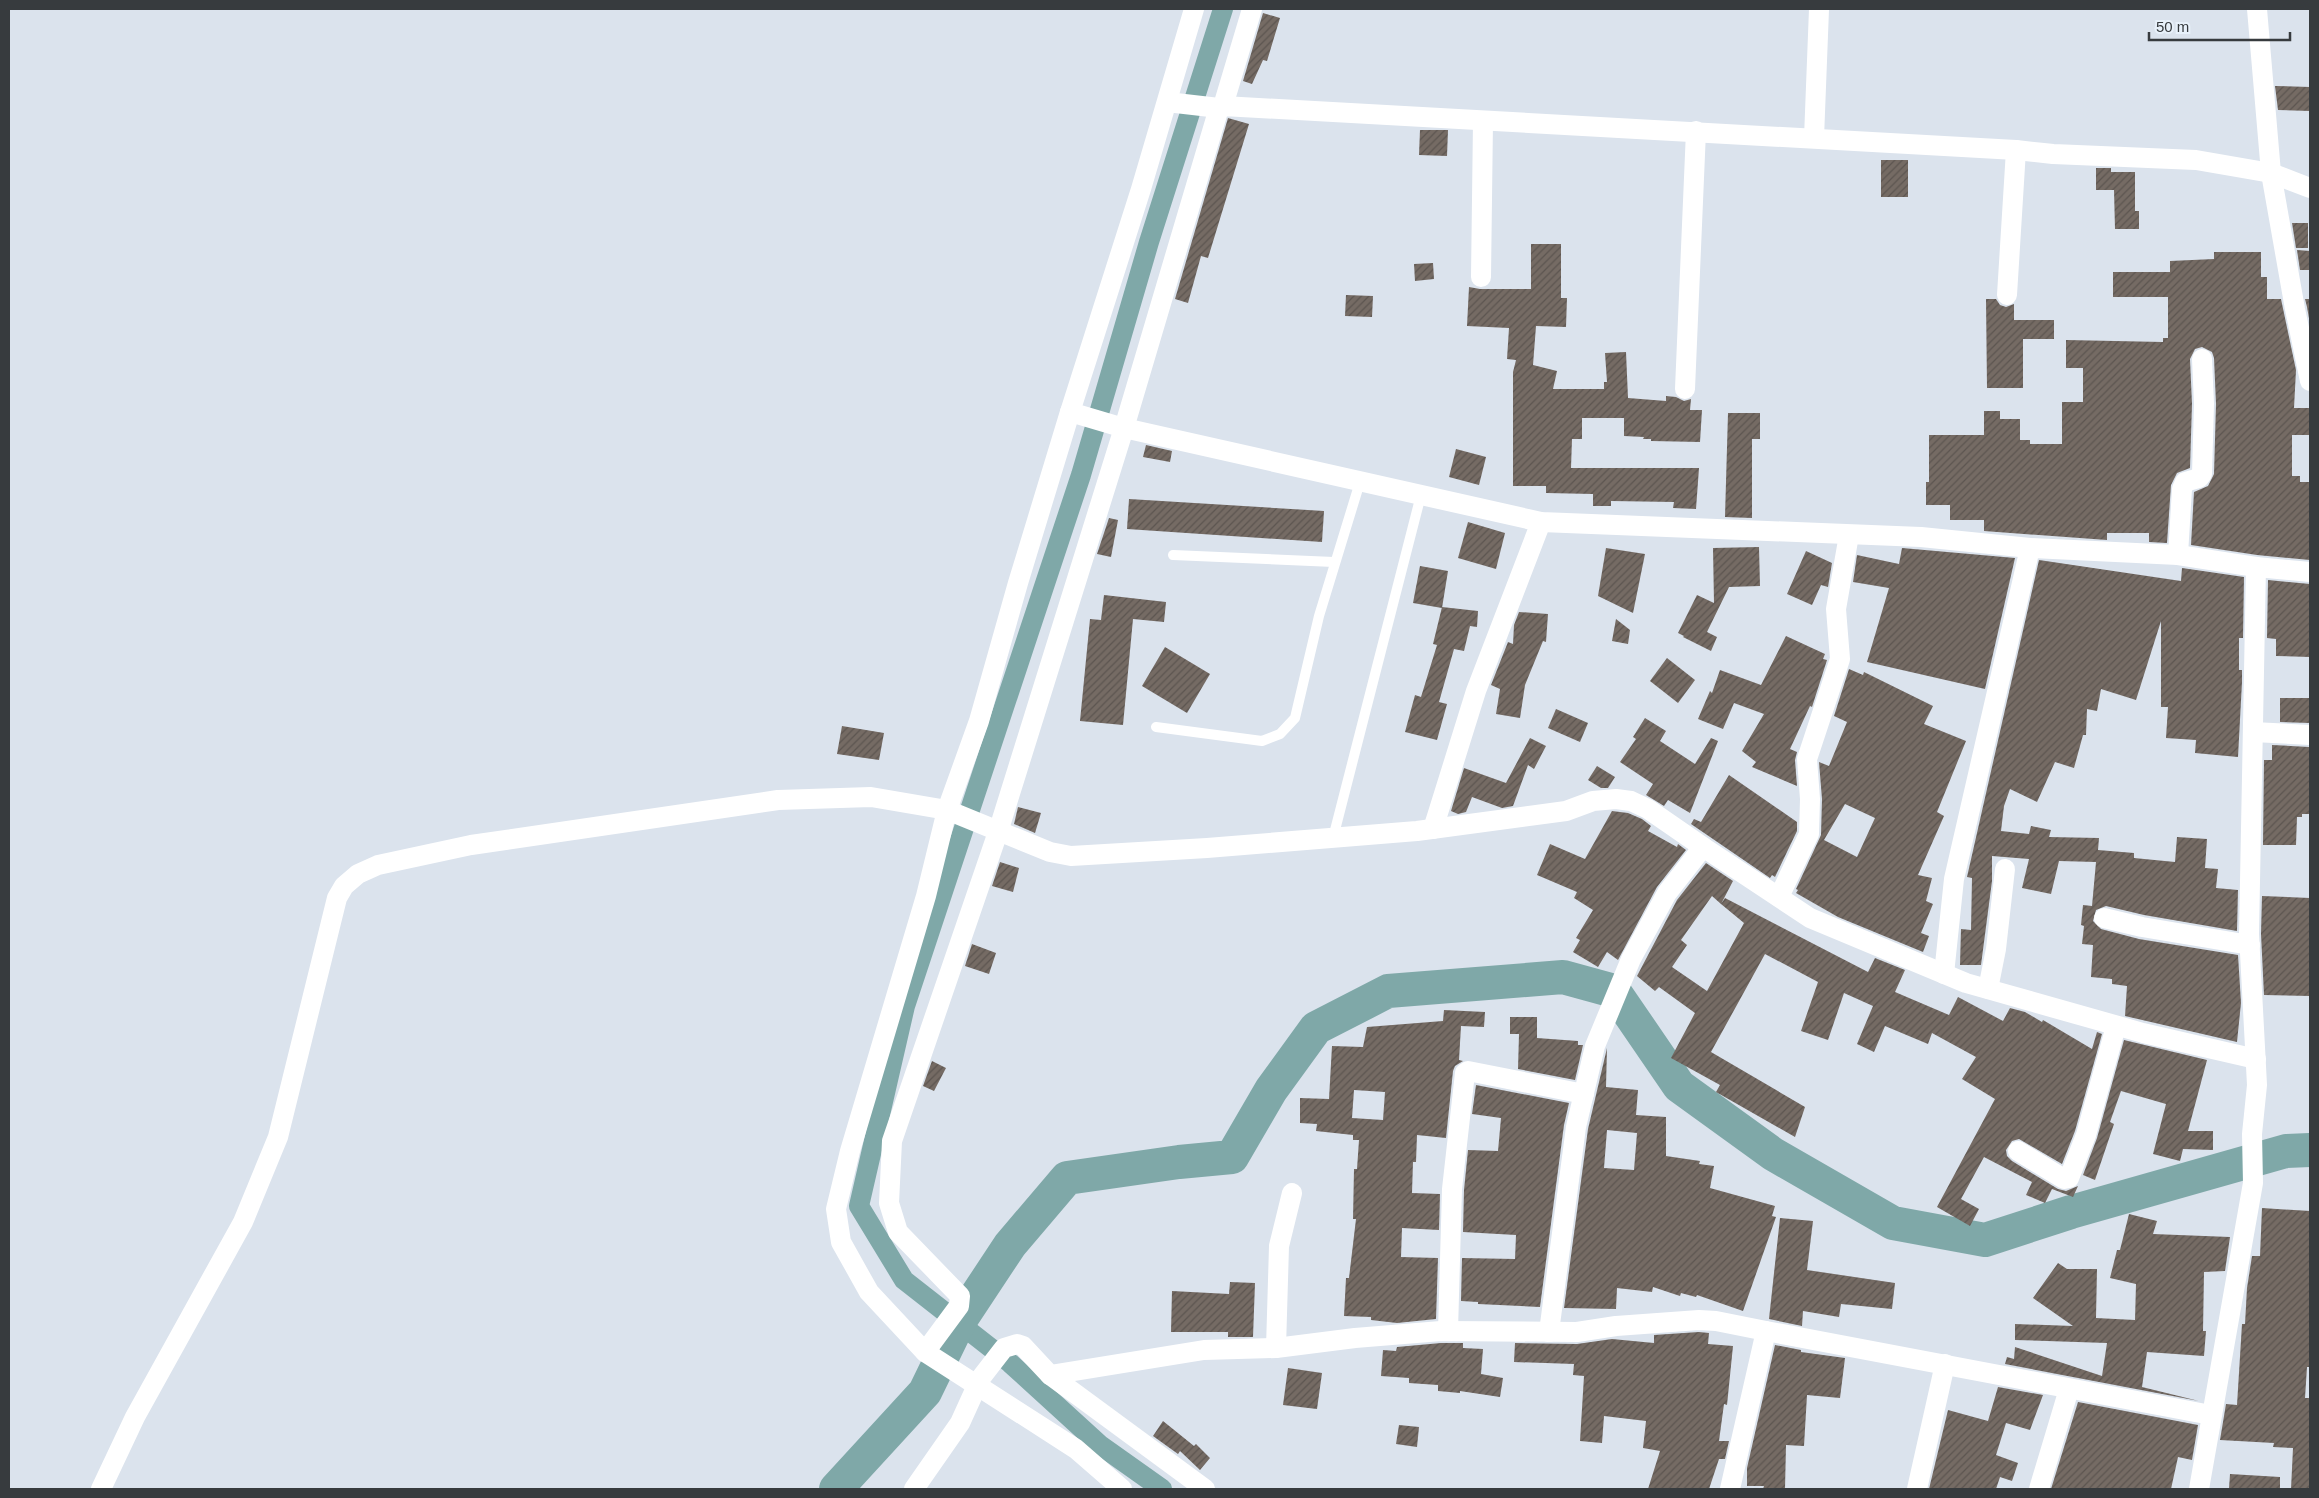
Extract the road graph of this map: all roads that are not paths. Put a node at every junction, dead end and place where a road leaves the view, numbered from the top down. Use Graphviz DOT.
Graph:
graph roads {
  1 [pos="1194,9"];
  2 [pos="1252,9"];
  3 [pos="1819,9"];
  4 [pos="2257,9"];
  5 [pos="1173,103"];
  6 [pos="1218,107"];
  7 [pos="1483,120"];
  8 [pos="1696,131"];
  9 [pos="1814,138"];
  10 [pos="2016,150"];
  11 [pos="2271,172"];
  12 [pos="2310,188"];
  13 [pos="1480,277"];
  14 [pos="2007,295"];
  15 [pos="2202,359"];
  16 [pos="2310,381"];
  17 [pos="1685,389"];
  18 [pos="1073,413"];
  19 [pos="1121,427"];
  20 [pos="1360,482"];
  21 [pos="1421,495"];
  22 [pos="1541,522"];
  23 [pos="1849,535"];
  24 [pos="2030,548"];
  25 [pos="1173,555"];
  26 [pos="2178,555"];
  27 [pos="1334,562"];
  28 [pos="2256,566"];
  29 [pos="2310,572"];
  30 [pos="1156,727"];
  31 [pos="2254,732"];
  32 [pos="2310,735"];
  33 [pos="952,812"];
  34 [pos="992,829"];
  35 [pos="1432,829"];
  36 [pos="1333,838"];
  37 [pos="1703,846"];
  38 [pos="2006,869"];
  39 [pos="1779,897"];
  40 [pos="2104,918"];
  41 [pos="2250,945"];
  42 [pos="1944,974"];
  43 [pos="1988,989"];
  44 [pos="2116,1026"];
  45 [pos="2256,1059"];
  46 [pos="1584,1094"];
  47 [pos="2018,1151"];
  48 [pos="1292,1192"];
  49 [pos="1448,1331"];
  50 [pos="1766,1331"];
  51 [pos="1549,1332"];
  52 [pos="1276,1348"];
  53 [pos="929,1354"];
  54 [pos="1945,1364"];
  55 [pos="1050,1375"];
  56 [pos="974,1381"];
  57 [pos="2069,1389"];
  58 [pos="2211,1415"];
  59 [pos="101,1489"];
  60 [pos="914,1489"];
  61 [pos="1122,1489"];
  62 [pos="1206,1489"];
  63 [pos="1730,1489"];
  64 [pos="1917,1489"];
  65 [pos="2038,1489"];
  66 [pos="2199,1489"];
  1 -- 5 [label="street"];
  2 -- 6 [label="street"];
  3 -- 9 [label="street"];
  4 -- 11 [label="street"];
  5 -- 6 [label="street"];
  5 -- 18 [label="street"];
  6 -- 7 [label="street"];
  6 -- 19 [label="street"];
  7 -- 8 [label="street"];
  7 -- 13 [label="street"];
  8 -- 9 [label="street"];
  8 -- 17 [label="street"];
  9 -- 10 [label="street"];
  10 -- 11 [label="street"];
  10 -- 14 [label="street"];
  11 -- 12 [label="street"];
  11 -- 16 [label="street"];
  15 -- 26 [label="street"];
  18 -- 19 [label="street"];
  18 -- 33 [label="street"];
  19 -- 20 [label="street"];
  19 -- 34 [label="street"];
  20 -- 21 [label="street"];
  20 -- 27 [label="lane"];
  21 -- 22 [label="street"];
  21 -- 36 [label="lane"];
  22 -- 23 [label="street"];
  22 -- 35 [label="street"];
  23 -- 24 [label="street"];
  23 -- 39 [label="street"];
  24 -- 26 [label="street"];
  24 -- 42 [label="street"];
  25 -- 27 [label="lane"];
  26 -- 28 [label="street"];
  27 -- 30 [label="lane"];
  28 -- 29 [label="street"];
  28 -- 31 [label="street"];
  31 -- 32 [label="street"];
  31 -- 41 [label="street"];
  33 -- 34 [label="street"];
  33 -- 53 [label="street"];
  33 -- 59 [label="street"];
  34 -- 36 [label="street"];
  34 -- 53 [label="street"];
  35 -- 36 [label="street"];
  35 -- 37 [label="street"];
  37 -- 39 [label="street"];
  37 -- 46 [label="street"];
  38 -- 43 [label="street"];
  39 -- 42 [label="street"];
  40 -- 41 [label="street"];
  41 -- 45 [label="street"];
  42 -- 43 [label="street"];
  43 -- 44 [label="street"];
  44 -- 45 [label="street"];
  44 -- 47 [label="street"];
  45 -- 58 [label="street"];
  46 -- 49 [label="street"];
  46 -- 51 [label="street"];
  48 -- 52 [label="street"];
  49 -- 51 [label="street"];
  49 -- 52 [label="street"];
  50 -- 51 [label="street"];
  50 -- 54 [label="street"];
  50 -- 63 [label="street"];
  52 -- 55 [label="street"];
  53 -- 56 [label="street"];
  54 -- 57 [label="street"];
  54 -- 64 [label="street"];
  55 -- 56 [label="street"];
  55 -- 62 [label="street"];
  56 -- 60 [label="street"];
  56 -- 61 [label="street"];
  57 -- 58 [label="street"];
  57 -- 65 [label="street"];
  58 -- 66 [label="street"];
}
